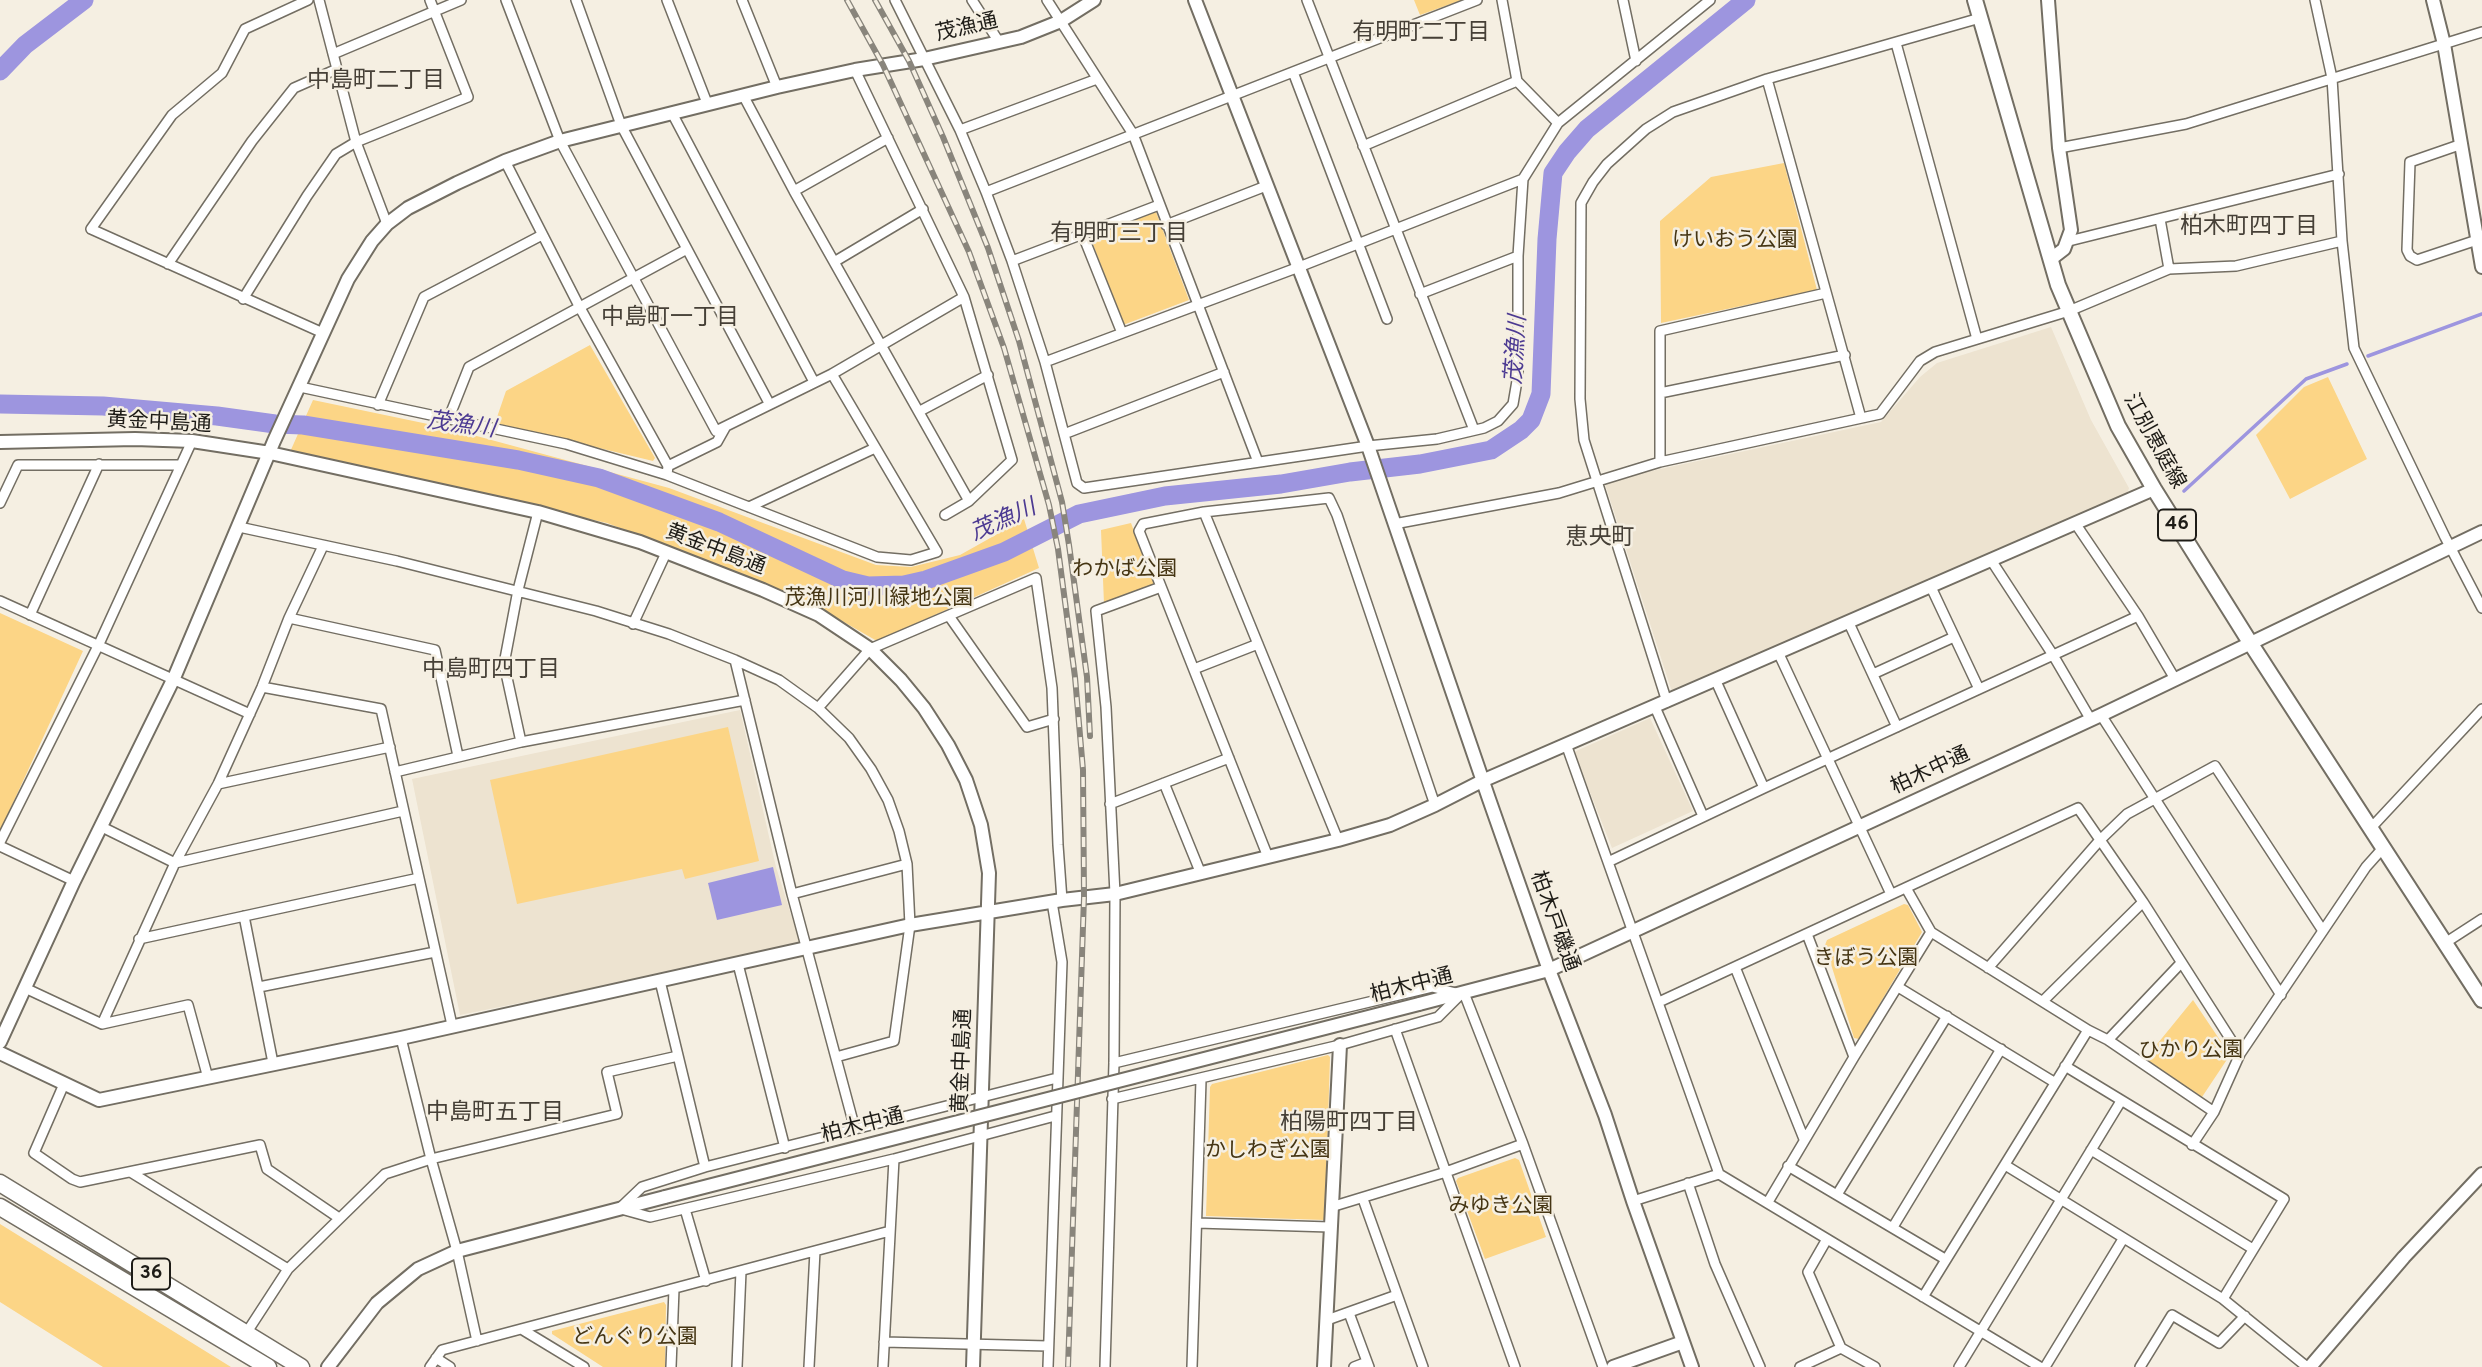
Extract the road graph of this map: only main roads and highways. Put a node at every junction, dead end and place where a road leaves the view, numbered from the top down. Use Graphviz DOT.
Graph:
graph roads {
  1 [pos="1975,0"];
  2 [pos="2482,1000"];
  3 [pos="0,1183"];
  4 [pos="0,1207"];
  5 [pos="268,1367"];
  6 [pos="301,1367"];
  1 -- 2 [label="main road, 江別恵庭線 / 46"];
  3 -- 6 [label="highway, 36"];
  4 -- 5 [label="highway, 36"];
}
